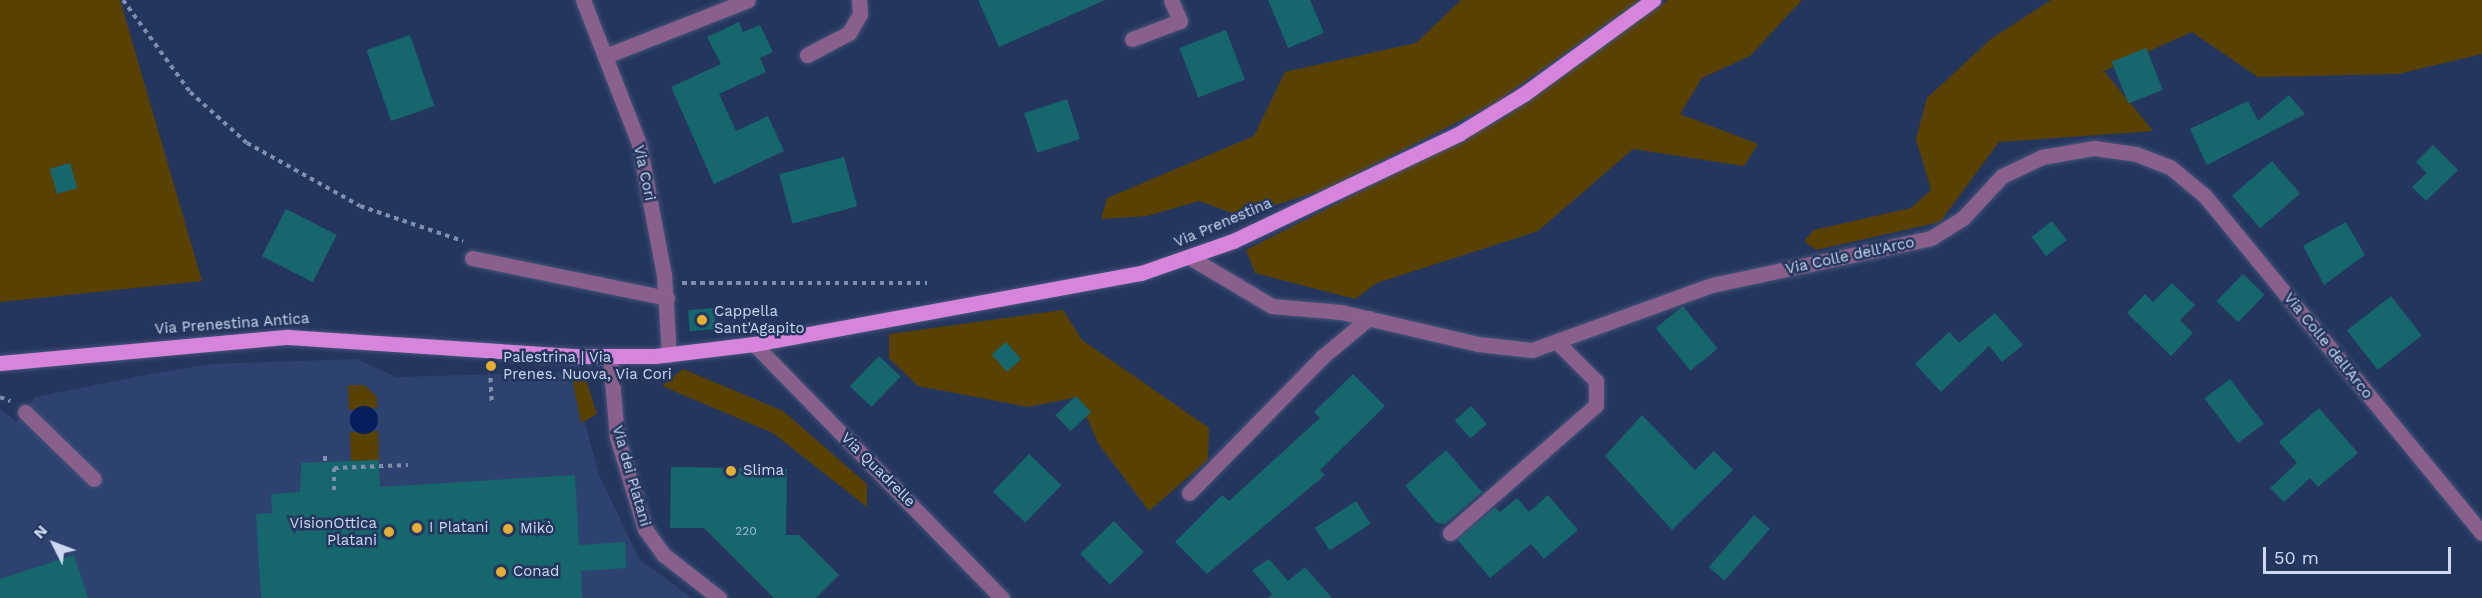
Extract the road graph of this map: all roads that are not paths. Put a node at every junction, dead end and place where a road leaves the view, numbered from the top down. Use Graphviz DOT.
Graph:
graph roads {
  1 [pos="583,0"];
  2 [pos="748,0"];
  3 [pos="859,0"];
  4 [pos="1171,0"];
  5 [pos="1653,0"];
  6 [pos="1132,39"];
  7 [pos="608,55"];
  8 [pos="807,56"];
  9 [pos="471,251"];
  10 [pos="1191,258"];
  11 [pos="666,290"];
  12 [pos="1369,318"];
  13 [pos="754,344"];
  14 [pos="1559,344"];
  15 [pos="669,355"];
  16 [pos="610,357"];
  17 [pos="0,363"];
  18 [pos="25,412"];
  19 [pos="94,479"];
  20 [pos="1189,493"];
  21 [pos="1450,533"];
  22 [pos="2482,533"];
  23 [pos="719,598"];
  24 [pos="1002,598"];
  1 -- 7 [label="street, Via Cori"];
  2 -- 7 [label="street"];
  3 -- 8 [label="street"];
  4 -- 6 [label="street"];
  5 -- 10 [label="main road, Via Prenestina"];
  7 -- 11 [label="street, Via Cori"];
  9 -- 11 [label="street"];
  10 -- 12 [label="street, Via Colle dell'Arco"];
  10 -- 13 [label="main road, Via Prenestina"];
  11 -- 15 [label="street, Via Cori"];
  12 -- 14 [label="street, Via Colle dell'Arco"];
  12 -- 20 [label="street"];
  13 -- 15 [label="main road, Via Prenestina"];
  13 -- 24 [label="street, Via Quadrelle"];
  14 -- 21 [label="street"];
  14 -- 22 [label="street, Via Colle dell'Arco"];
  15 -- 16 [label="main road, Via Prenestina Antica"];
  16 -- 17 [label="main road, Via Prenestina Antica"];
  16 -- 23 [label="street, Via dei Platani"];
  18 -- 19 [label="street"];
}
